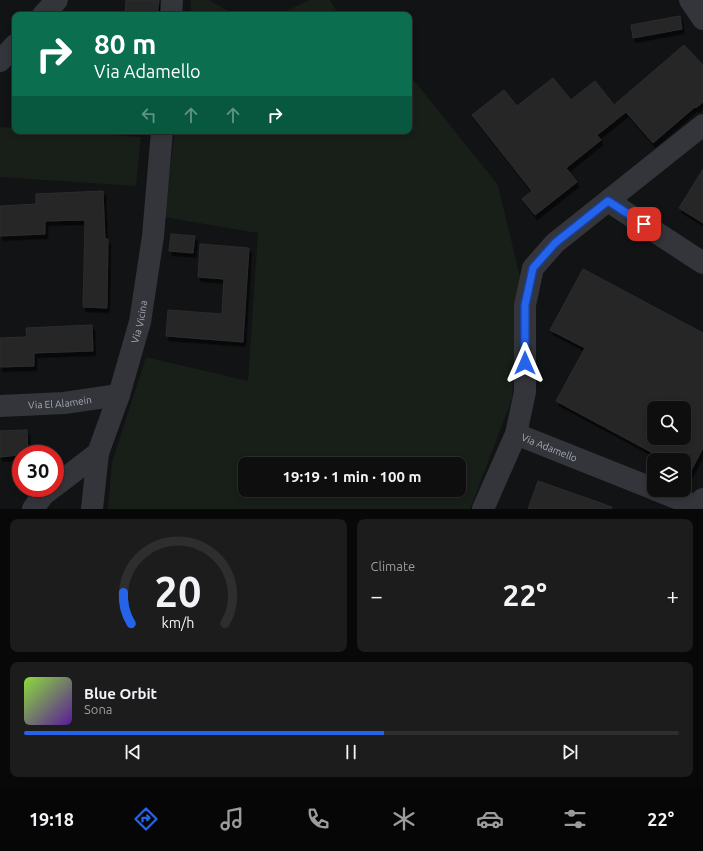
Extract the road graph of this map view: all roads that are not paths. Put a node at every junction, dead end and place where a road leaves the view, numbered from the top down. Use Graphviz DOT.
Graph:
graph roads {
  1 [pos="56,0"];
  2 [pos="172,0"];
  3 [pos="690,0"];
  4 [pos="46,12"];
  5 [pos="171,12"];
  6 [pos="703,19"];
  7 [pos="12,48"];
  8 [pos="0,61"];
  9 [pos="703,125"];
  10 [pos="162,134"];
  11 [pos="608,201"];
  12 [pos="703,263"];
  13 [pos="119,395"];
  14 [pos="0,406"];
  15 [pos="516,434"];
  16 [pos="98,453"];
  17 [pos="64,479"];
  18 [pos="647,487"];
  19 [pos="42,497"];
  20 [pos="673,497"];
  21 [pos="703,499"];
  22 [pos="33,509"];
  23 [pos="92,509"];
  24 [pos="483,509"];
  1 -- 4 [label="street"];
  2 -- 5 [label="street"];
  3 -- 6 [label="street"];
  7 -- 8 [label="street"];
  9 -- 11 [label="street, Via Adamello"];
  10 -- 13 [label="street, Via Vicina"];
  11 -- 12 [label="street"];
  11 -- 15 [label="street, Via Adamello"];
  13 -- 14 [label="street, Via El Alamein"];
  13 -- 16 [label="street, Via Vicina"];
  15 -- 18 [label="street, Via Adamello"];
  15 -- 24 [label="street"];
  16 -- 17 [label="street"];
  16 -- 23 [label="street, Via Vicina"];
  19 -- 22 [label="street"];
  20 -- 21 [label="street, Via Adamello"];
}
